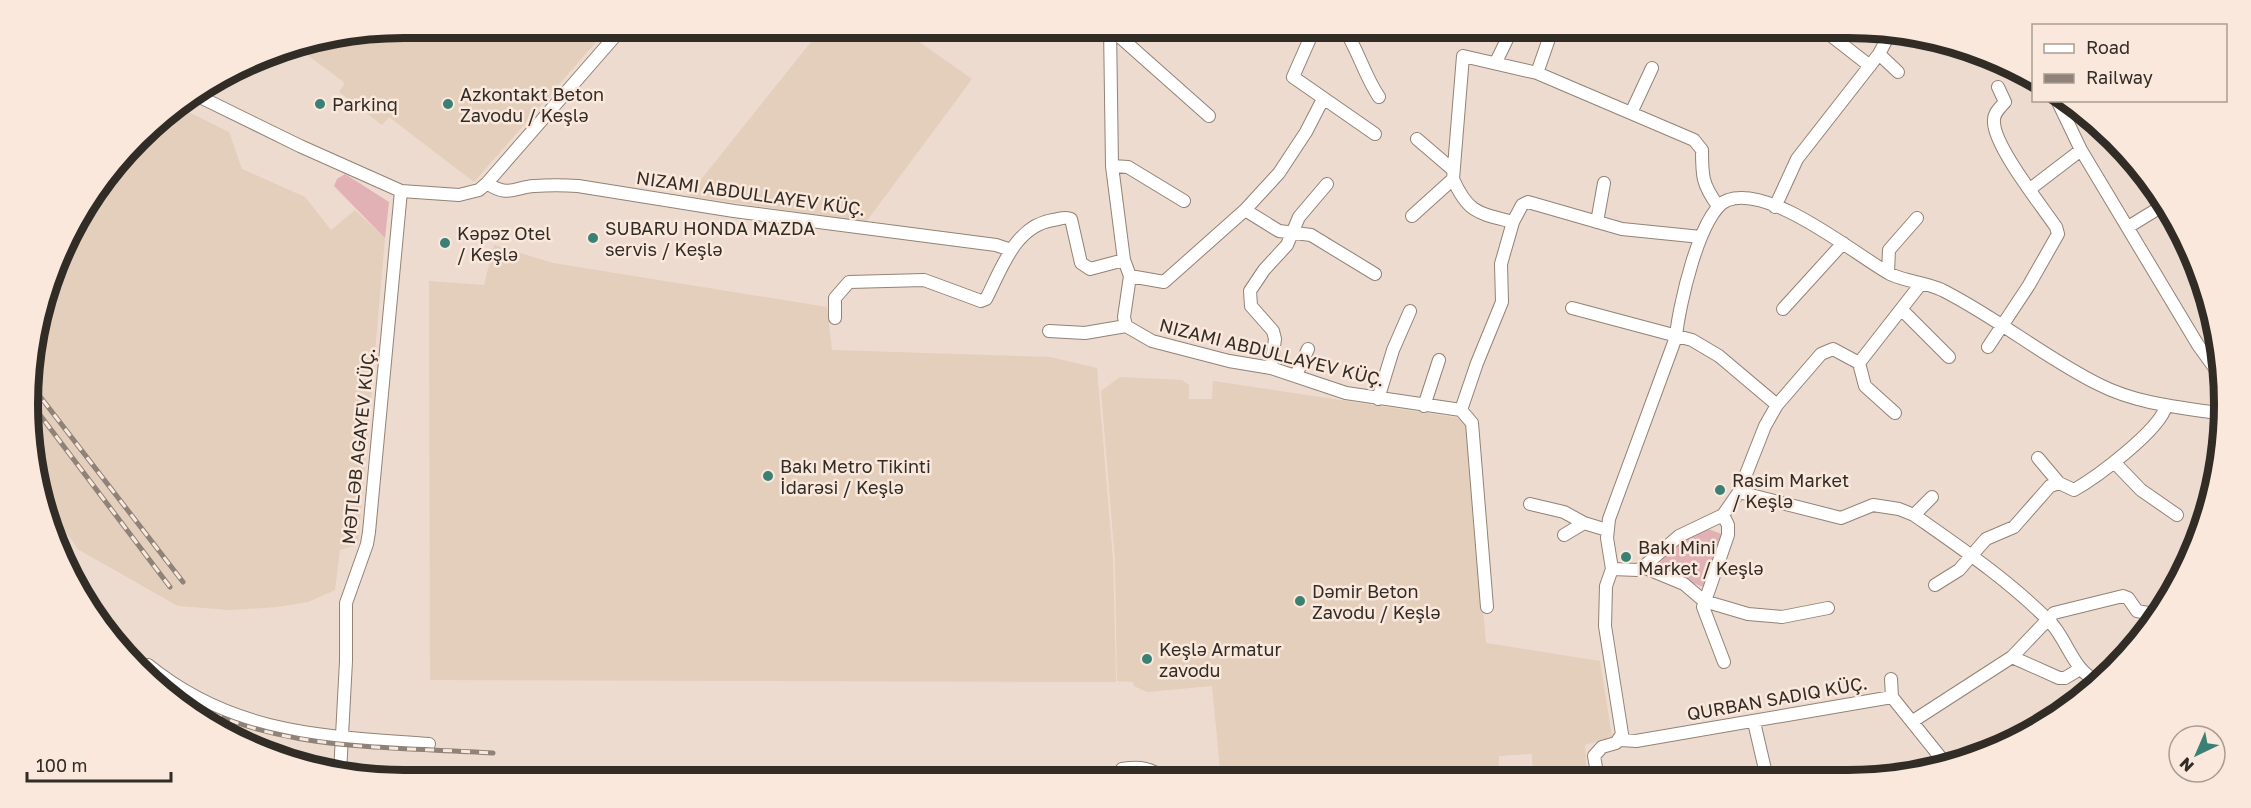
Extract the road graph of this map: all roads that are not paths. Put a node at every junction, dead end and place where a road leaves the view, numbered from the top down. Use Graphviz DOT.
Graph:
graph roads {
  1 [pos="613,38"];
  2 [pos="1111,38"];
  3 [pos="1122,38"];
  4 [pos="1311,38"];
  5 [pos="1350,38"];
  6 [pos="1508,38"];
  7 [pos="1549,38"];
  8 [pos="1834,38"];
  9 [pos="1886,40"];
  10 [pos="1879,54"];
  11 [pos="1496,62"];
  12 [pos="1870,66"];
  13 [pos="1652,68"];
  14 [pos="1898,72"];
  15 [pos="1537,73"];
  16 [pos="1998,87"];
  17 [pos="1379,97"];
  18 [pos="201,98"];
  19 [pos="1323,99"];
  20 [pos="2059,105"];
  21 [pos="1631,113"];
  22 [pos="1209,117"];
  23 [pos="1374,134"];
  24 [pos="1417,139"];
  25 [pos="2080,150"];
  26 [pos="1112,166"];
  27 [pos="1453,174"];
  28 [pos="487,183"];
  29 [pos="1604,183"];
  30 [pos="1327,184"];
  31 [pos="2030,189"];
  32 [pos="401,191"];
  33 [pos="1184,201"];
  34 [pos="1718,206"];
  35 [pos="1775,207"];
  36 [pos="2157,209"];
  37 [pos="1245,210"];
  38 [pos="1412,216"];
  39 [pos="1917,218"];
  40 [pos="1513,222"];
  41 [pos="1597,222"];
  42 [pos="2128,227"];
  43 [pos="1290,233"];
  44 [pos="1701,237"];
  45 [pos="1843,243"];
  46 [pos="1011,250"];
  47 [pos="1125,260"];
  48 [pos="1888,272"];
  49 [pos="1375,274"];
  50 [pos="1130,276"];
  51 [pos="1920,285"];
  52 [pos="1572,308"];
  53 [pos="1783,309"];
  54 [pos="1902,310"];
  55 [pos="1410,311"];
  56 [pos="835,318"];
  57 [pos="1126,326"];
  58 [pos="2001,326"];
  59 [pos="1048,331"];
  60 [pos="1676,337"];
  61 [pos="1988,347"];
  62 [pos="1308,350"];
  63 [pos="1949,357"];
  64 [pos="1439,360"];
  65 [pos="2211,362"];
  66 [pos="1859,363"];
  67 [pos="1271,368"];
  68 [pos="1296,375"];
  69 [pos="1378,399"];
  70 [pos="1778,405"];
  71 [pos="1424,406"];
  72 [pos="2166,406"];
  73 [pos="1461,410"];
  74 [pos="2214,412"];
  75 [pos="1895,413"];
  76 [pos="2038,458"];
  77 [pos="2114,462"];
  78 [pos="2059,483"];
  79 [pos="1739,492"];
  80 [pos="1932,497"];
  81 [pos="1530,504"];
  82 [pos="1914,514"];
  83 [pos="1723,515"];
  84 [pos="2177,515"];
  85 [pos="1584,523"];
  86 [pos="1607,530"];
  87 [pos="1564,536"];
  88 [pos="1971,554"];
  89 [pos="1644,567"];
  90 [pos="1612,569"];
  91 [pos="1935,585"];
  92 [pos="1704,601"];
  93 [pos="1487,607"];
  94 [pos="1828,608"];
  95 [pos="2148,613"];
  96 [pos="2046,619"];
  97 [pos="2012,657"];
  98 [pos="1724,662"];
  99 [pos="148,665"];
  100 [pos="2080,669"];
  101 [pos="2092,677"];
  102 [pos="1890,679"];
  103 [pos="1892,697"];
  104 [pos="1913,721"];
  105 [pos="1754,722"];
  106 [pos="342,737"];
  107 [pos="1621,740"];
  108 [pos="429,744"];
  109 [pos="1941,758"];
  110 [pos="340,764"];
  111 [pos="1122,770"];
  112 [pos="1151,770"];
  113 [pos="1597,770"];
  114 [pos="1765,770"];
  1 -- 28 [label="street"];
  2 -- 26 [label="street"];
  3 -- 22 [label="street"];
  4 -- 19 [label="street"];
  5 -- 17 [label="street"];
  6 -- 11 [label="street"];
  7 -- 15 [label="street"];
  8 -- 12 [label="street"];
  9 -- 10 [label="street"];
  10 -- 12 [label="street"];
  10 -- 14 [label="street"];
  11 -- 15 [label="street"];
  11 -- 27 [label="street"];
  12 -- 35 [label="street"];
  13 -- 21 [label="street"];
  15 -- 21 [label="street"];
  16 -- 31 [label="street"];
  18 -- 32 [label="street"];
  19 -- 23 [label="street"];
  19 -- 37 [label="street"];
  20 -- 25 [label="street"];
  21 -- 34 [label="street"];
  24 -- 27 [label="street"];
  25 -- 31 [label="street"];
  25 -- 42 [label="street"];
  26 -- 33 [label="street"];
  26 -- 47 [label="street"];
  27 -- 38 [label="street"];
  27 -- 40 [label="street"];
  28 -- 32 [label="street"];
  28 -- 46 [label="street, NIZAMI ABDULLAYEV KÜÇ."];
  29 -- 41 [label="street"];
  30 -- 43 [label="street"];
  31 -- 58 [label="street"];
  32 -- 106 [label="street, MƏTLƏB AĞAYEV KÜÇ."];
  34 -- 35 [label="street"];
  34 -- 44 [label="street"];
  35 -- 45 [label="street"];
  36 -- 42 [label="street"];
  37 -- 43 [label="street"];
  37 -- 50 [label="street"];
  39 -- 48 [label="street"];
  40 -- 41 [label="street"];
  40 -- 73 [label="street"];
  41 -- 44 [label="street"];
  42 -- 65 [label="street"];
  43 -- 49 [label="street"];
  43 -- 67 [label="street"];
  44 -- 60 [label="street"];
  45 -- 48 [label="street"];
  45 -- 53 [label="street"];
  46 -- 47 [label="street"];
  46 -- 56 [label="street"];
  47 -- 50 [label="street"];
  48 -- 51 [label="street"];
  50 -- 57 [label="street"];
  51 -- 54 [label="street"];
  51 -- 58 [label="street"];
  52 -- 60 [label="street"];
  54 -- 63 [label="street"];
  54 -- 66 [label="street"];
  55 -- 69 [label="street"];
  57 -- 59 [label="street"];
  57 -- 67 [label="street, NIZAMI ABDULLAYEV KÜÇ."];
  58 -- 61 [label="street"];
  58 -- 72 [label="street"];
  60 -- 70 [label="street"];
  60 -- 86 [label="street"];
  62 -- 68 [label="street"];
  64 -- 71 [label="street"];
  66 -- 70 [label="street"];
  66 -- 75 [label="street"];
  67 -- 68 [label="street, NIZAMI ABDULLAYEV KÜÇ."];
  68 -- 69 [label="street, NIZAMI ABDULLAYEV KÜÇ."];
  69 -- 71 [label="street, NIZAMI ABDULLAYEV KÜÇ."];
  70 -- 79 [label="street"];
  71 -- 73 [label="street, NIZAMI ABDULLAYEV KÜÇ."];
  72 -- 74 [label="street"];
  72 -- 77 [label="street"];
  73 -- 93 [label="street"];
  76 -- 78 [label="street"];
  77 -- 78 [label="street"];
  77 -- 84 [label="street"];
  78 -- 88 [label="street"];
  79 -- 82 [label="street"];
  79 -- 83 [label="street"];
  80 -- 82 [label="street"];
  81 -- 85 [label="street"];
  82 -- 88 [label="street"];
  83 -- 89 [label="street"];
  83 -- 92 [label="street"];
  85 -- 86 [label="street"];
  85 -- 87 [label="street"];
  86 -- 90 [label="street"];
  88 -- 91 [label="street"];
  88 -- 96 [label="street"];
  89 -- 90 [label="street"];
  89 -- 92 [label="street"];
  90 -- 107 [label="street"];
  92 -- 94 [label="street"];
  92 -- 98 [label="street"];
  95 -- 96 [label="street"];
  96 -- 97 [label="street"];
  96 -- 100 [label="street"];
  97 -- 100 [label="street"];
  97 -- 104 [label="street"];
  99 -- 106 [label="street"];
  100 -- 101 [label="street"];
  102 -- 103 [label="street"];
  103 -- 104 [label="street"];
  103 -- 105 [label="street"];
  104 -- 109 [label="street"];
  105 -- 107 [label="street"];
  105 -- 114 [label="street"];
  106 -- 108 [label="street"];
  106 -- 110 [label="street, MƏTLƏB AĞAYEV KÜÇ."];
  107 -- 113 [label="street"];
  111 -- 112 [label="street"];
}
